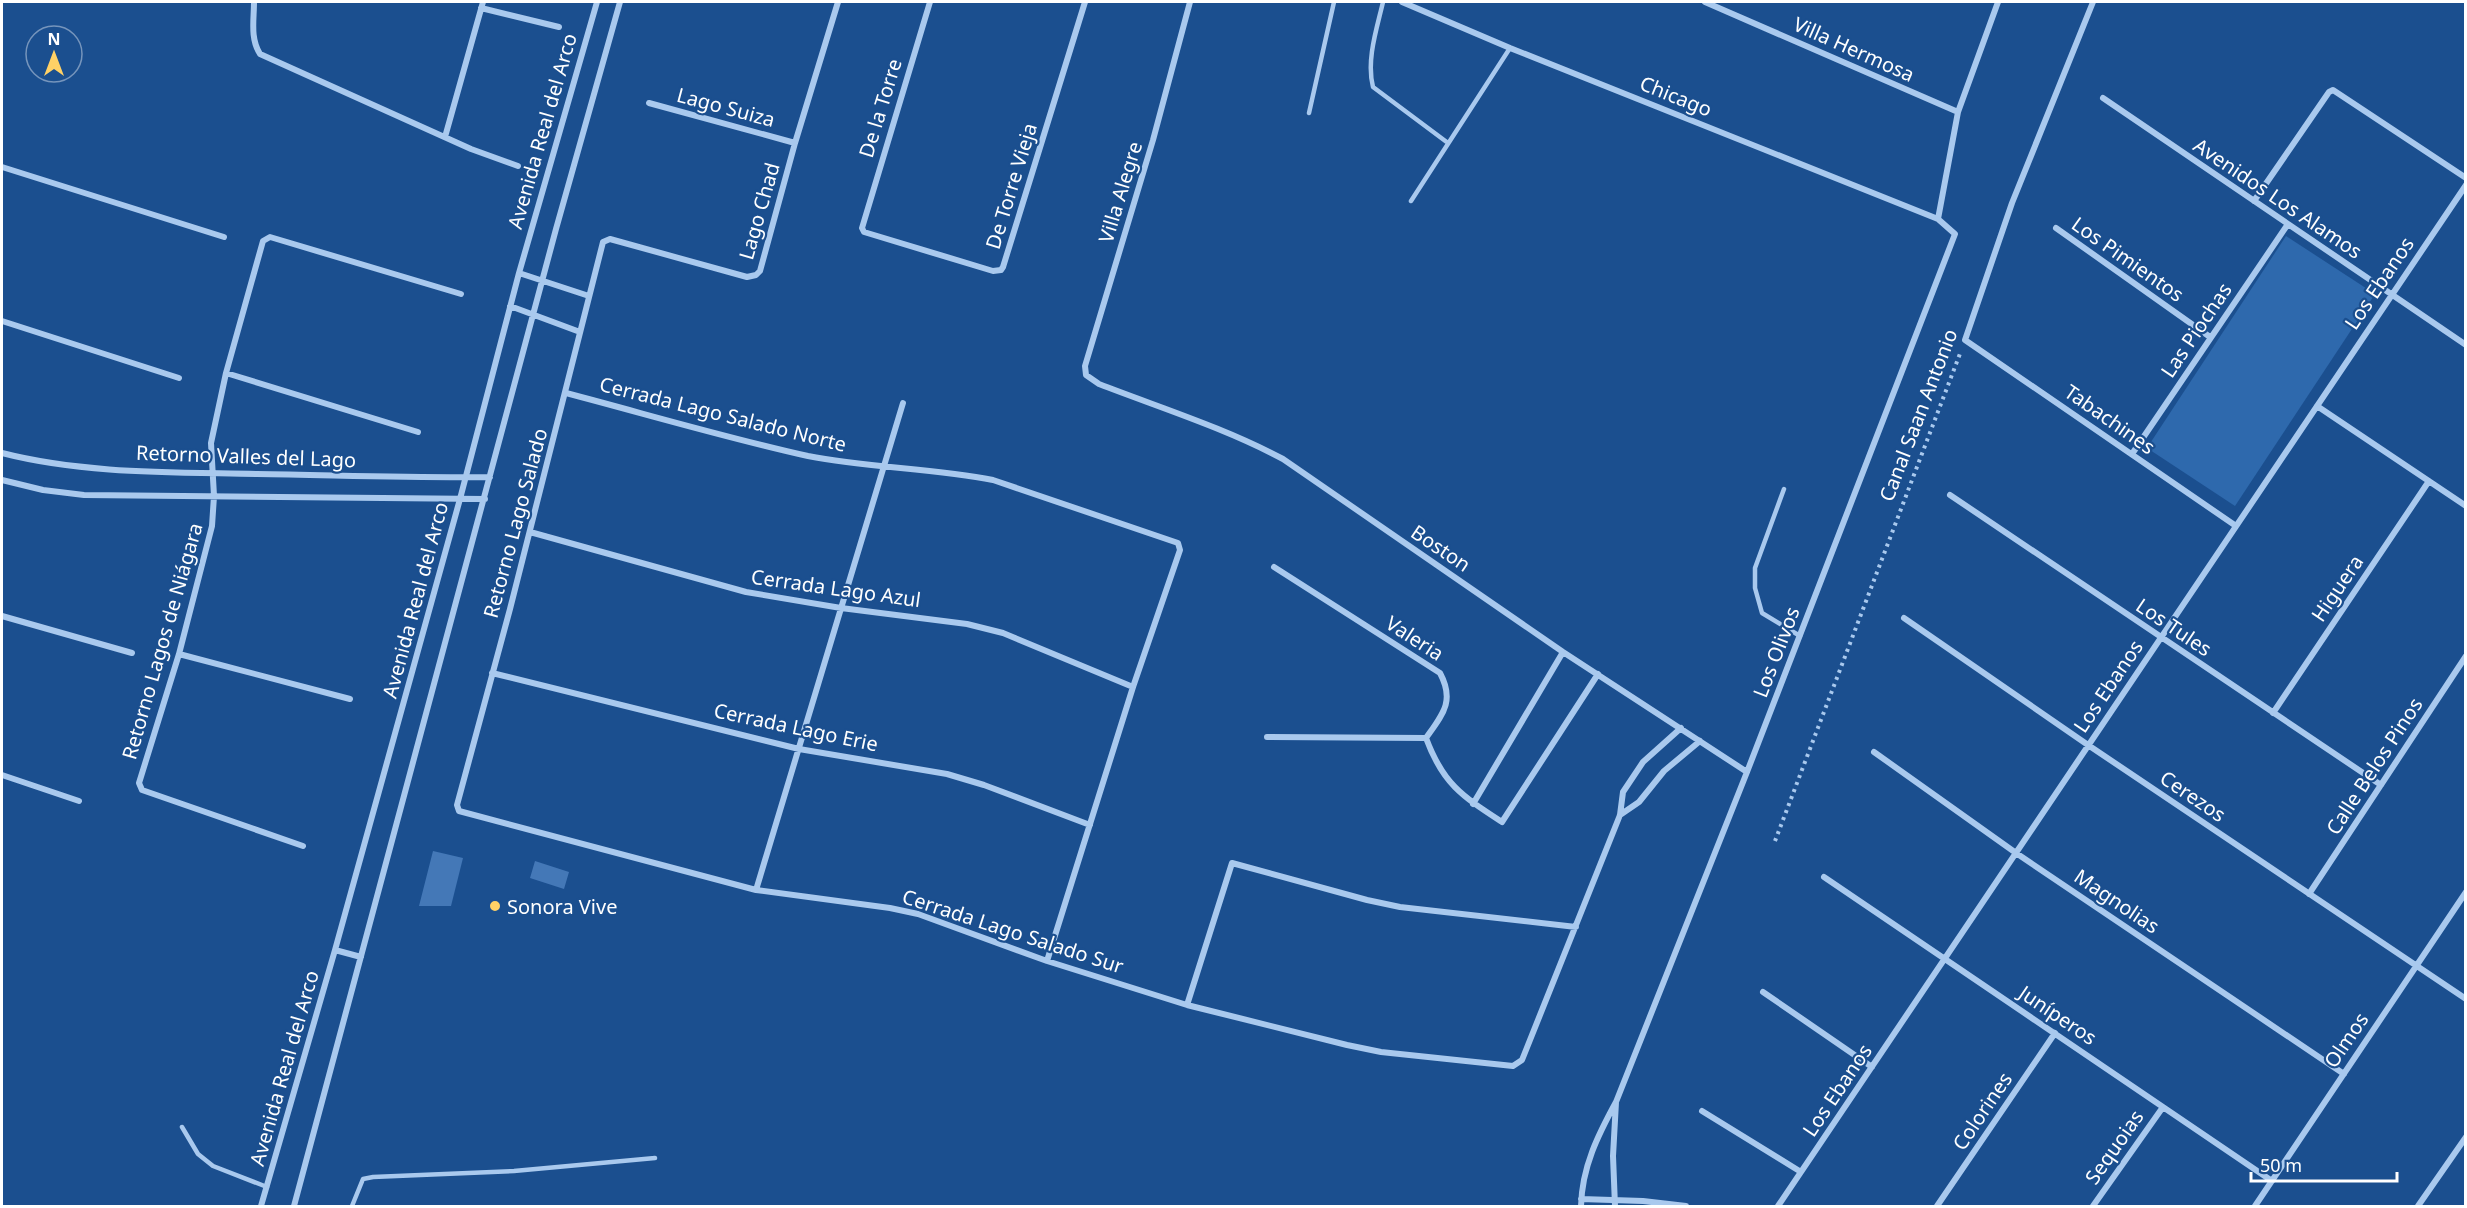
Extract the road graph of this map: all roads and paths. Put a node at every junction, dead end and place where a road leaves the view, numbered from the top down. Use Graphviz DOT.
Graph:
graph roads {
  1 [pos="254,2"];
  2 [pos="597,2"];
  3 [pos="620,2"];
  4 [pos="838,2"];
  5 [pos="930,2"];
  6 [pos="1085,2"];
  7 [pos="1190,2"];
  8 [pos="1334,2"];
  9 [pos="1383,2"];
  10 [pos="1402,2"];
  11 [pos="1705,2"];
  12 [pos="1998,2"];
  13 [pos="2093,2"];
  14 [pos="482,5"];
  15 [pos="559,27"];
  16 [pos="1510,48"];
  17 [pos="2103,98"];
  18 [pos="649,103"];
  19 [pos="1958,112"];
  20 [pos="1309,113"];
  21 [pos="446,137"];
  22 [pos="795,143"];
  23 [pos="1448,143"];
  24 [pos="518,166"];
  25 [pos="2,167"];
  26 [pos="2466,178"];
  27 [pos="2466,185"];
  28 [pos="1411,201"];
  29 [pos="2254,201"];
  30 [pos="1938,219"];
  31 [pos="2288,224"];
  32 [pos="862,225"];
  33 [pos="2056,228"];
  34 [pos="224,237"];
  35 [pos="603,242"];
  36 [pos="519,273"];
  37 [pos="543,281"];
  38 [pos="461,294"];
  39 [pos="2391,295"];
  40 [pos="589,296"];
  41 [pos="510,306"];
  42 [pos="534,315"];
  43 [pos="2,321"];
  44 [pos="580,332"];
  45 [pos="2210,338"];
  46 [pos="1965,340"];
  47 [pos="2466,345"];
  48 [pos="226,373"];
  49 [pos="179,378"];
  50 [pos="1099,384"];
  51 [pos="566,393"];
  52 [pos="903,404"];
  53 [pos="2317,406"];
  54 [pos="418,432"];
  55 [pos="2,453"];
  56 [pos="2132,454"];
  57 [pos="884,467"];
  58 [pos="212,473"];
  59 [pos="465,477"];
  60 [pos="490,477"];
  61 [pos="2,480"];
  62 [pos="2429,481"];
  63 [pos="1784,489"];
  64 [pos="1950,495"];
  65 [pos="214,496"];
  66 [pos="460,499"];
  67 [pos="485,499"];
  68 [pos="2466,506"];
  69 [pos="2236,526"];
  70 [pos="530,532"];
  71 [pos="1274,567"];
  72 [pos="841,608"];
  73 [pos="2,616"];
  74 [pos="1904,618"];
  75 [pos="1800,636"];
  76 [pos="2161,638"];
  77 [pos="1563,652"];
  78 [pos="132,653"];
  79 [pos="179,654"];
  80 [pos="2466,656"];
  81 [pos="492,673"];
  82 [pos="1598,674"];
  83 [pos="1133,687"];
  84 [pos="350,699"];
  85 [pos="2273,713"];
  86 [pos="1682,728"];
  87 [pos="1267,737"];
  88 [pos="1426,738"];
  89 [pos="1700,741"];
  90 [pos="2088,746"];
  91 [pos="798,749"];
  92 [pos="1874,752"];
  93 [pos="1747,772"];
  94 [pos="2,775"];
  95 [pos="2381,785"];
  96 [pos="79,801"];
  97 [pos="1473,804"];
  98 [pos="459,811"];
  99 [pos="1620,815"];
  100 [pos="1090,825"];
  101 [pos="1774,841"];
  102 [pos="303,846"];
  103 [pos="2016,853"];
  104 [pos="1824,877"];
  105 [pos="756,890"];
  106 [pos="2466,892"];
  107 [pos="2309,894"];
  108 [pos="1576,927"];
  109 [pos="335,950"];
  110 [pos="361,957"];
  111 [pos="1946,958"];
  112 [pos="1047,961"];
  113 [pos="2416,966"];
  114 [pos="1763,992"];
  115 [pos="2466,999"];
  116 [pos="1187,1005"];
  117 [pos="2055,1033"];
  118 [pos="1872,1067"];
  119 [pos="2344,1074"];
  120 [pos="1616,1102"];
  121 [pos="2163,1107"];
  122 [pos="1702,1111"];
  123 [pos="182,1127"];
  124 [pos="2466,1137"];
  125 [pos="655,1158"];
  126 [pos="1801,1172"];
  127 [pos="2272,1181"];
  128 [pos="267,1187"];
  129 [pos="1581,1198"];
  130 [pos="1615,1204"];
  131 [pos="261,1206"];
  132 [pos="295,1206"];
  133 [pos="352,1206"];
  134 [pos="1581,1206"];
  135 [pos="1686,1206"];
  136 [pos="1778,1206"];
  137 [pos="1937,1206"];
  138 [pos="2093,1206"];
  139 [pos="2255,1206"];
  140 [pos="2418,1206"];
  1 -- 21 [label="street"];
  2 -- 36 [label="street, Avenida Real del Arco"];
  3 -- 37 [label="street, Avenida Real del Arco"];
  4 -- 22 [label="street, Lago Chad"];
  5 -- 32 [label="street, De la Torre"];
  6 -- 32 [label="street, De Torre Vieja"];
  7 -- 50 [label="street, Villa Alegre"];
  8 -- 20 [label="lane"];
  9 -- 23 [label="lane"];
  10 -- 16 [label="street, Chicago"];
  11 -- 19 [label="street, Villa Hermosa"];
  12 -- 19 [label="street"];
  13 -- 46 [label="street, Canal Saan Antonio"];
  14 -- 15 [label="street"];
  14 -- 21 [label="street"];
  16 -- 23 [label="lane"];
  16 -- 30 [label="street, Chicago"];
  17 -- 29 [label="street, Avenidos Los Alamos"];
  18 -- 22 [label="street, Lago Suiza"];
  19 -- 30 [label="street"];
  21 -- 24 [label="street"];
  22 -- 35 [label="street, Lago Chad"];
  23 -- 28 [label="lane"];
  25 -- 34 [label="street"];
  26 -- 29 [label="street"];
  27 -- 39 [label="street, Los Ebanos"];
  29 -- 31 [label="street, Avenidos Los Alamos"];
  30 -- 75 [label="street, Los Olivos"];
  31 -- 39 [label="street, Avenidos Los Alamos"];
  31 -- 45 [label="street, Las Piochas"];
  33 -- 45 [label="street, Los Pimientos"];
  35 -- 40 [label="street, Retorno Lago Salado"];
  36 -- 37 [label="street"];
  36 -- 41 [label="street, Avenida Real del Arco"];
  37 -- 40 [label="street"];
  37 -- 42 [label="street, Avenida Real del Arco"];
  38 -- 48 [label="street, Retorno Lagos de Niágara"];
  39 -- 47 [label="street, Avenidos Los Alamos"];
  39 -- 53 [label="street, Los Ebanos"];
  40 -- 44 [label="street, Retorno Lago Salado"];
  41 -- 42 [label="street"];
  41 -- 59 [label="street, Avenida Real del Arco"];
  42 -- 44 [label="street"];
  42 -- 60 [label="street, Avenida Real del Arco"];
  43 -- 49 [label="street"];
  44 -- 51 [label="street, Retorno Lago Salado"];
  45 -- 56 [label="street, Las Piochas"];
  46 -- 56 [label="street, Tabachines"];
  46 -- 101 [label="path, Canal Saan Antonio"];
  48 -- 54 [label="street"];
  48 -- 58 [label="street, Retorno Lagos de Niágara"];
  50 -- 77 [label="street, Boston"];
  51 -- 57 [label="street, Cerrada Lago Salado Norte"];
  51 -- 70 [label="street, Retorno Lago Salado"];
  52 -- 57 [label="street"];
  53 -- 62 [label="street"];
  53 -- 69 [label="street, Los Ebanos"];
  55 -- 58 [label="street, Retorno Valles del Lago"];
  56 -- 69 [label="street, Tabachines"];
  57 -- 72 [label="street"];
  57 -- 83 [label="street, Cerrada Lago Salado Norte"];
  58 -- 59 [label="street, Retorno Valles del Lago"];
  58 -- 65 [label="street, Retorno Lagos de Niágara"];
  59 -- 60 [label="street, Retorno Valles del Lago"];
  59 -- 66 [label="street, Avenida Real del Arco"];
  60 -- 67 [label="street, Avenida Real del Arco"];
  61 -- 65 [label="street, Retorno Valles del Lago"];
  62 -- 68 [label="street"];
  62 -- 85 [label="street, Higuera"];
  63 -- 75 [label="lane"];
  64 -- 76 [label="street, Los Tules"];
  65 -- 66 [label="street, Retorno Valles del Lago"];
  65 -- 79 [label="street, Retorno Lagos de Niágara"];
  66 -- 67 [label="street, Retorno Valles del Lago"];
  66 -- 109 [label="street, Avenida Real del Arco"];
  67 -- 110 [label="street, Avenida Real del Arco"];
  69 -- 76 [label="street, Los Ebanos"];
  70 -- 72 [label="street, Cerrada Lago Azul"];
  70 -- 81 [label="street, Retorno Lago Salado"];
  71 -- 88 [label="street, Valeria"];
  72 -- 83 [label="street, Cerrada Lago Azul"];
  72 -- 91 [label="street"];
  73 -- 78 [label="street"];
  74 -- 90 [label="street, Cerezos"];
  75 -- 93 [label="street, Los Olivos"];
  76 -- 85 [label="street, Los Tules"];
  76 -- 90 [label="street, Los Ebanos"];
  77 -- 82 [label="street, Boston"];
  77 -- 97 [label="street"];
  79 -- 84 [label="street"];
  79 -- 102 [label="street, Retorno Lagos de Niágara"];
  80 -- 95 [label="street, Calle Belos Pinos"];
  81 -- 91 [label="street, Cerrada Lago Erie"];
  81 -- 98 [label="street, Retorno Lago Salado"];
  82 -- 86 [label="street, Boston"];
  82 -- 97 [label="street"];
  83 -- 100 [label="street"];
  85 -- 95 [label="street, Los Tules"];
  86 -- 89 [label="street, Boston"];
  86 -- 99 [label="street"];
  87 -- 88 [label="street"];
  88 -- 97 [label="street"];
  89 -- 93 [label="street, Boston"];
  89 -- 99 [label="street"];
  90 -- 103 [label="street, Los Ebanos"];
  90 -- 107 [label="street, Cerezos"];
  91 -- 100 [label="street, Cerrada Lago Erie"];
  91 -- 105 [label="street"];
  92 -- 103 [label="street, Magnolias"];
  93 -- 120 [label="street, Los Olivos"];
  94 -- 96 [label="street"];
  95 -- 107 [label="street, Calle Belos Pinos"];
  98 -- 105 [label="street, Cerrada Lago Salado Sur"];
  99 -- 108 [label="street"];
  100 -- 112 [label="street"];
  103 -- 111 [label="street, Los Ebanos"];
  103 -- 119 [label="street, Magnolias"];
  104 -- 111 [label="street, Juníperos"];
  105 -- 112 [label="street, Cerrada Lago Salado Sur"];
  106 -- 113 [label="street, Olmos"];
  107 -- 113 [label="street, Cerezos"];
  108 -- 116 [label="street, Cerrada Lago Salado Sur"];
  108 -- 116 [label="street"];
  109 -- 110 [label="street"];
  109 -- 128 [label="street, Avenida Real del Arco"];
  110 -- 132 [label="street, Avenida Real del Arco"];
  111 -- 117 [label="street, Juníperos"];
  111 -- 118 [label="street, Los Ebanos"];
  112 -- 116 [label="street, Cerrada Lago Salado Sur"];
  113 -- 115 [label="street, Cerezos"];
  113 -- 119 [label="street, Olmos"];
  114 -- 118 [label="street"];
  117 -- 121 [label="street, Juníperos"];
  117 -- 137 [label="street, Colorines"];
  118 -- 126 [label="street, Los Ebanos"];
  119 -- 127 [label="street, Olmos"];
  120 -- 129 [label="street"];
  120 -- 130 [label="street"];
  121 -- 127 [label="street, Juníperos"];
  121 -- 138 [label="street, Sequoias"];
  122 -- 126 [label="street"];
  123 -- 128 [label="lane"];
  124 -- 140 [label="street"];
  125 -- 133 [label="lane"];
  126 -- 136 [label="street, Los Ebanos"];
  127 -- 139 [label="street, Olmos"];
  128 -- 131 [label="street, Avenida Real del Arco"];
  129 -- 130 [label="street"];
  129 -- 134 [label="street"];
  130 -- 135 [label="street"];
}
